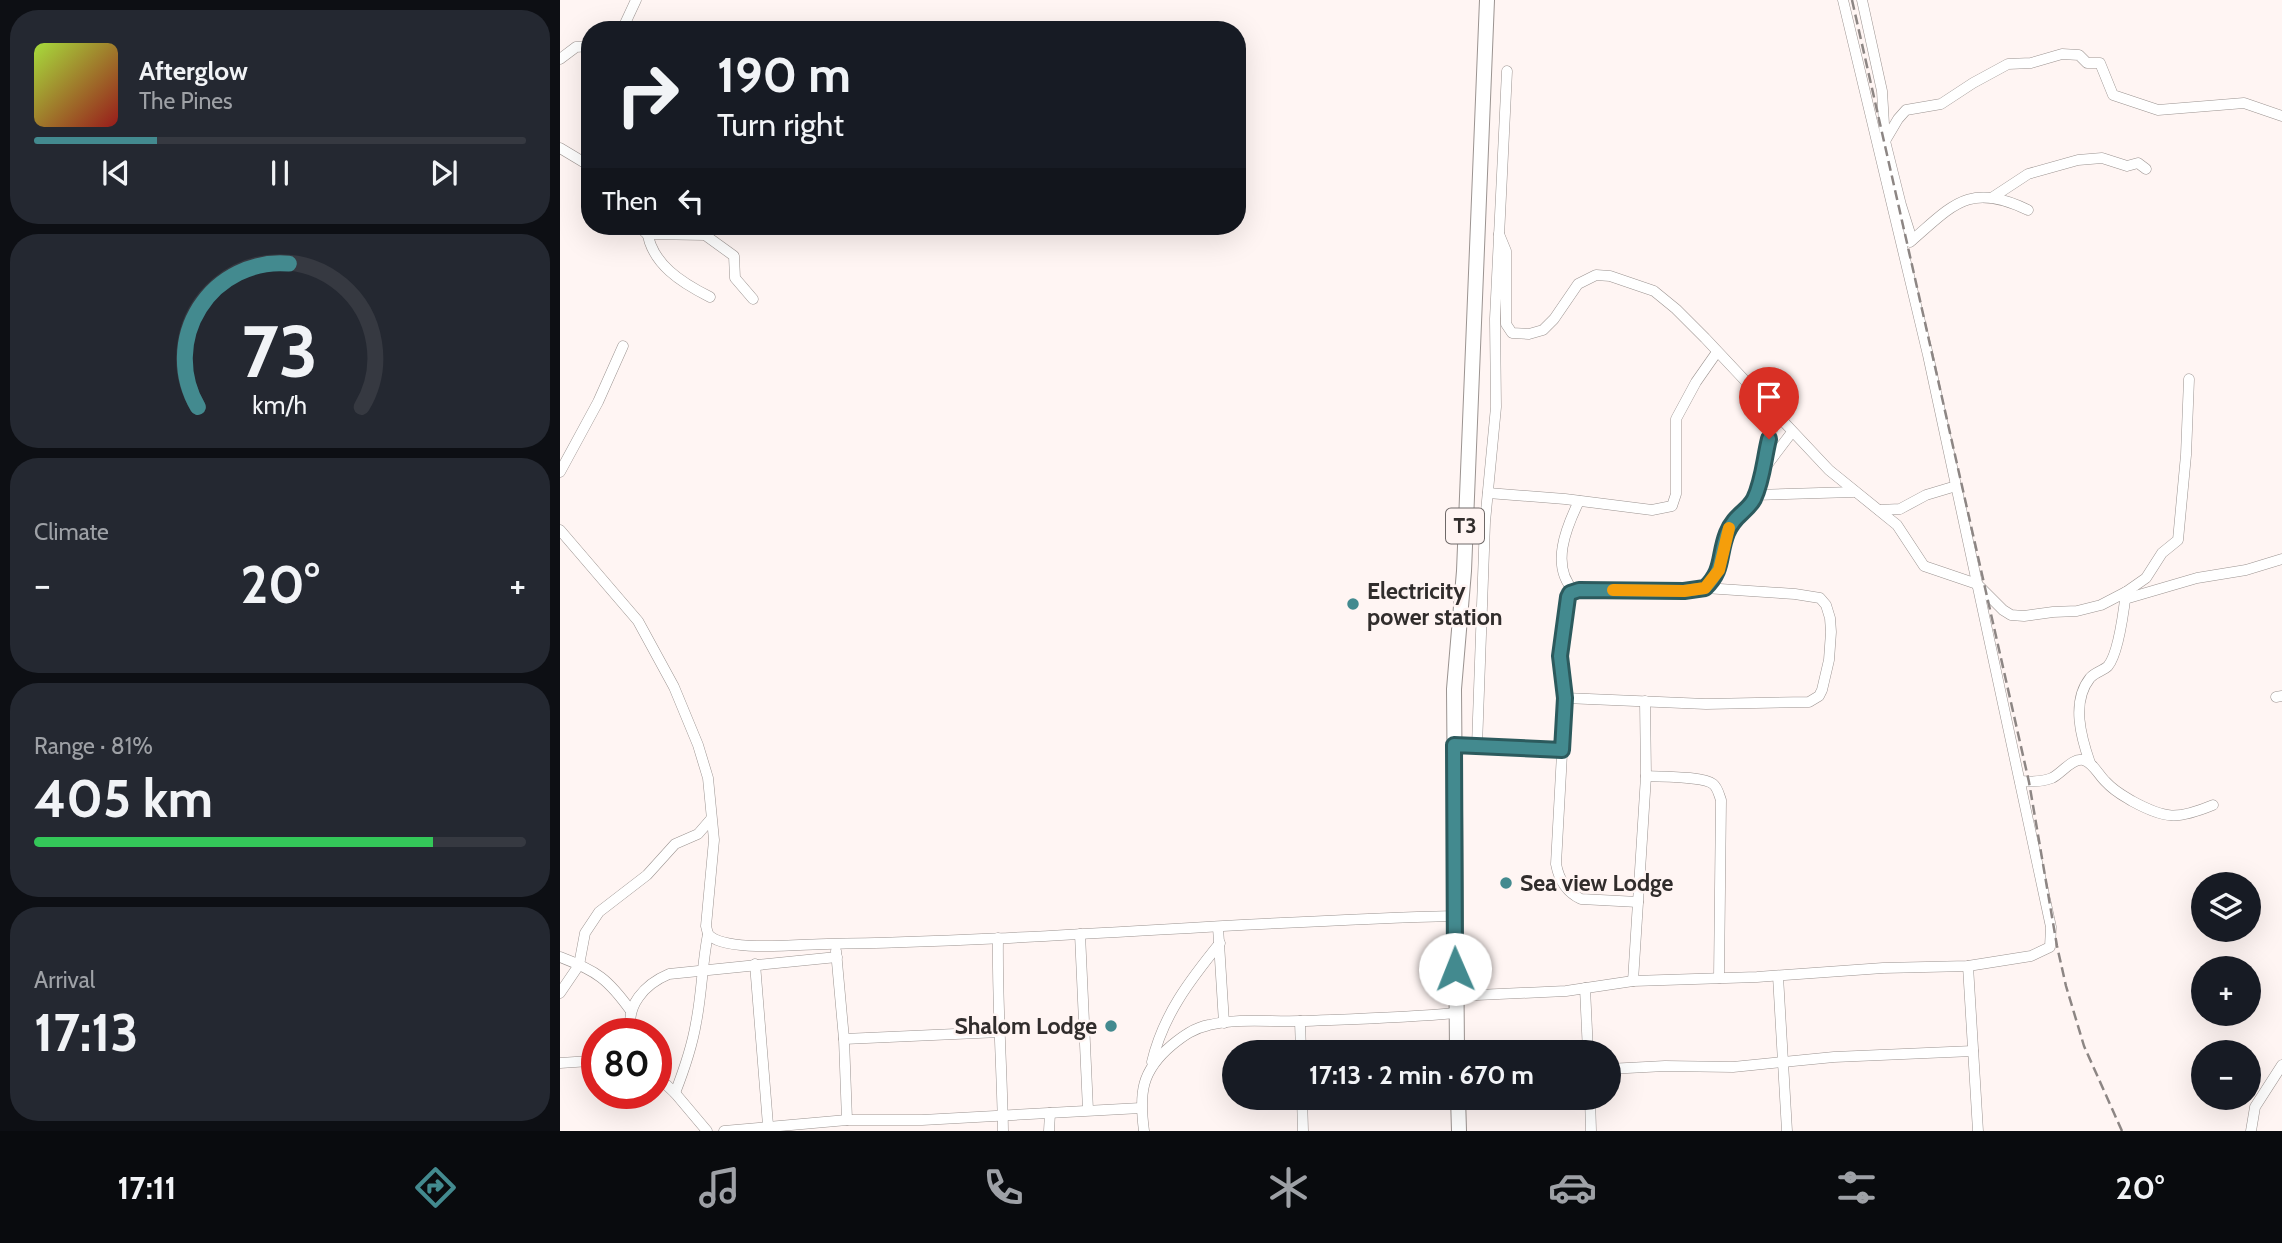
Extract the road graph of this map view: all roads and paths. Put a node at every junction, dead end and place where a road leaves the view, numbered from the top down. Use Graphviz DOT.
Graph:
graph roads {
  1 [pos="636,0"];
  2 [pos="1487,0"];
  3 [pos="1843,0"];
  4 [pos="1862,0"];
  5 [pos="626,21"];
  6 [pos="581,47"];
  7 [pos="560,59"];
  8 [pos="1507,71"];
  9 [pos="2282,116"];
  10 [pos="1885,141"];
  11 [pos="560,148"];
  12 [pos="581,161"];
  13 [pos="2146,169"];
  14 [pos="1993,197"];
  15 [pos="2028,210"];
  16 [pos="1499,234"];
  17 [pos="648,235"];
  18 [pos="705,235"];
  19 [pos="1912,240"];
  20 [pos="1902,249"];
  21 [pos="710,297"];
  22 [pos="752,299"];
  23 [pos="623,346"];
  24 [pos="1717,352"];
  25 [pos="2189,379"];
  26 [pos="1774,413"];
  27 [pos="1792,432"];
  28 [pos="1763,470"];
  29 [pos="560,472"];
  30 [pos="1956,486"];
  31 [pos="1853,492"];
  32 [pos="1488,493"];
  33 [pos="1754,495"];
  34 [pos="1579,501"];
  35 [pos="1878,510"];
  36 [pos="560,530"];
  37 [pos="2282,559"];
  38 [pos="1977,584"];
  39 [pos="1705,588"];
  40 [pos="1574,590"];
  41 [pos="2126,595"];
  42 [pos="1565,698"];
  43 [pos="1645,701"];
  44 [pos="2082,739"];
  45 [pos="1454,745"];
  46 [pos="1476,746"];
  47 [pos="1562,750"];
  48 [pos="2074,761"];
  49 [pos="2090,763"];
  50 [pos="1646,776"];
  51 [pos="2020,781"];
  52 [pos="2213,805"];
  53 [pos="712,819"];
  54 [pos="1638,902"];
  55 [pos="1454,916"];
  56 [pos="1219,927"];
  57 [pos="708,934"];
  58 [pos="1080,934"];
  59 [pos="998,938"];
  60 [pos="835,943"];
  61 [pos="1220,943"];
  62 [pos="560,957"];
  63 [pos="837,957"];
  64 [pos="755,964"];
  65 [pos="579,965"];
  66 [pos="1968,965"];
  67 [pos="701,969"];
  68 [pos="1778,976"];
  69 [pos="1719,978"];
  70 [pos="1633,981"];
  71 [pos="1585,988"];
  72 [pos="560,993"];
  73 [pos="1455,996"];
  74 [pos="631,1011"];
  75 [pos="1455,1013"];
  76 [pos="631,1018"];
  77 [pos="1300,1021"];
  78 [pos="1224,1023"];
  79 [pos="1000,1032"];
  80 [pos="844,1039"];
  81 [pos="1301,1040"];
  82 [pos="1456,1040"];
  83 [pos="1587,1040"];
  84 [pos="1973,1051"];
  85 [pos="581,1062"];
  86 [pos="1784,1062"];
  87 [pos="560,1063"];
  88 [pos="1151,1064"];
  89 [pos="2282,1065"];
  90 [pos="1621,1068"];
  91 [pos="672,1090"];
  92 [pos="675,1093"];
  93 [pos="1141,1108"];
  94 [pos="1088,1110"];
  95 [pos="1302,1110"];
  96 [pos="1458,1110"];
  97 [pos="1590,1110"];
  98 [pos="1050,1113"];
  99 [pos="1003,1116"];
  100 [pos="847,1120"];
  101 [pos="768,1125"];
  102 [pos="810,1126"];
  103 [pos="792,1127"];
  104 [pos="707,1131"];
  105 [pos="724,1131"];
  106 [pos="1003,1131"];
  107 [pos="1049,1131"];
  108 [pos="1144,1131"];
  109 [pos="1303,1131"];
  110 [pos="1459,1131"];
  111 [pos="1591,1131"];
  112 [pos="1787,1131"];
  113 [pos="1978,1131"];
  114 [pos="2250,1131"];
  1 -- 5 [label="street"];
  2 -- 45 [label="highway, T3"];
  3 -- 20 [label="street"];
  4 -- 10 [label="street"];
  6 -- 7 [label="street"];
  8 -- 16 [label="street"];
  9 -- 10 [label="street"];
  10 -- 19 [label="street"];
  11 -- 12 [label="street"];
  13 -- 14 [label="street"];
  14 -- 15 [label="street"];
  14 -- 19 [label="street"];
  16 -- 24 [label="street"];
  16 -- 32 [label="street"];
  17 -- 21 [label="street"];
  18 -- 22 [label="street"];
  19 -- 20 [label="street"];
  20 -- 30 [label="street"];
  23 -- 29 [label="street"];
  24 -- 26 [label="street"];
  24 -- 34 [label="street"];
  25 -- 41 [label="street"];
  26 -- 27 [label="street"];
  26 -- 28 [label="street"];
  27 -- 28 [label="street"];
  27 -- 31 [label="street"];
  28 -- 33 [label="street"];
  30 -- 35 [label="street"];
  30 -- 38 [label="street"];
  31 -- 33 [label="street"];
  31 -- 35 [label="street"];
  32 -- 34 [label="street"];
  32 -- 46 [label="street"];
  33 -- 39 [label="street"];
  34 -- 40 [label="street"];
  35 -- 38 [label="street"];
  36 -- 53 [label="street"];
  37 -- 41 [label="street"];
  38 -- 41 [label="street"];
  38 -- 51 [label="street"];
  39 -- 40 [label="street"];
  39 -- 43 [label="street"];
  40 -- 42 [label="street"];
  41 -- 44 [label="street"];
  42 -- 43 [label="street"];
  42 -- 47 [label="street"];
  43 -- 50 [label="street"];
  44 -- 48 [label="street"];
  44 -- 49 [label="street"];
  45 -- 46 [label="street"];
  45 -- 55 [label="highway, T3"];
  46 -- 47 [label="street"];
  47 -- 54 [label="street"];
  48 -- 49 [label="street"];
  48 -- 51 [label="street"];
  49 -- 52 [label="street"];
  50 -- 54 [label="street"];
  50 -- 69 [label="street"];
  51 -- 66 [label="street"];
  53 -- 57 [label="street"];
  53 -- 65 [label="street"];
  54 -- 70 [label="street"];
  55 -- 56 [label="street"];
  55 -- 73 [label="highway, T3"];
  56 -- 58 [label="street"];
  56 -- 61 [label="street"];
  57 -- 60 [label="street"];
  57 -- 67 [label="street"];
  58 -- 59 [label="street"];
  58 -- 94 [label="street"];
  59 -- 60 [label="street"];
  59 -- 79 [label="street"];
  60 -- 63 [label="street"];
  61 -- 78 [label="street"];
  61 -- 88 [label="street"];
  62 -- 65 [label="street"];
  63 -- 64 [label="street"];
  63 -- 80 [label="street"];
  64 -- 67 [label="street"];
  64 -- 101 [label="street"];
  65 -- 72 [label="street"];
  65 -- 74 [label="street"];
  66 -- 68 [label="street"];
  66 -- 84 [label="street"];
  67 -- 74 [label="street"];
  67 -- 92 [label="street"];
  68 -- 69 [label="street"];
  68 -- 86 [label="street"];
  69 -- 70 [label="street"];
  70 -- 71 [label="street"];
  71 -- 73 [label="street"];
  71 -- 83 [label="street"];
  73 -- 75 [label="highway, T3"];
  74 -- 76 [label="street"];
  75 -- 77 [label="street"];
  75 -- 82 [label="highway, T3"];
  77 -- 78 [label="street"];
  77 -- 81 [label="street"];
  78 -- 88 [label="street"];
  79 -- 80 [label="street"];
  79 -- 99 [label="street"];
  80 -- 100 [label="street"];
  84 -- 86 [label="street"];
  84 -- 113 [label="street"];
  85 -- 87 [label="street"];
  86 -- 90 [label="street"];
  86 -- 112 [label="street"];
  88 -- 93 [label="street"];
  89 -- 114 [label="street"];
  91 -- 92 [label="street"];
  92 -- 104 [label="street"];
  93 -- 94 [label="street"];
  93 -- 108 [label="street"];
  94 -- 98 [label="street"];
  95 -- 109 [label="street"];
  96 -- 110 [label="highway"];
  97 -- 111 [label="street"];
  98 -- 99 [label="street"];
  98 -- 107 [label="street"];
  99 -- 100 [label="street"];
  99 -- 106 [label="street"];
  100 -- 102 [label="street"];
  101 -- 103 [label="street"];
  101 -- 105 [label="street"];
  102 -- 103 [label="street"];
}
